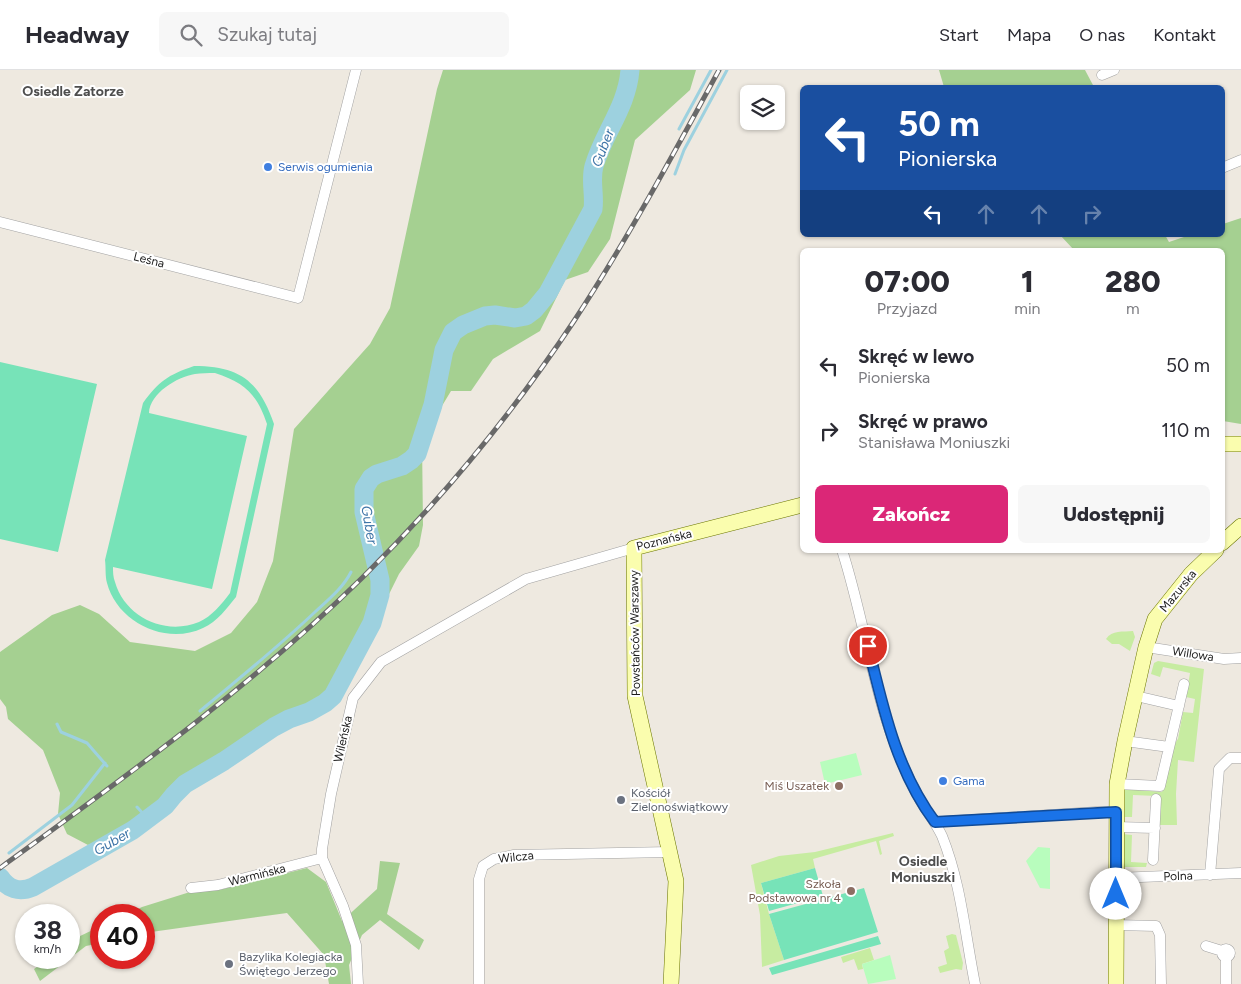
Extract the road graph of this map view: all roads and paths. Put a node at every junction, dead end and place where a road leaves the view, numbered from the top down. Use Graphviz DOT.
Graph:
graph roads {
  1 [pos="356,70"];
  2 [pos="1114,70"];
  3 [pos="1102,75"];
  4 [pos="1241,160"];
  5 [pos="1225,167"];
  6 [pos="0,222"];
  7 [pos="1225,444"];
  8 [pos="1241,444"];
  9 [pos="800,506"];
  10 [pos="1241,526"];
  11 [pos="1225,540"];
  12 [pos="634,548"];
  13 [pos="843,553"];
  14 [pos="1213,553"];
  15 [pos="526,579"];
  16 [pos="1146,647"];
  17 [pos="1241,658"];
  18 [pos="1184,684"];
  19 [pos="1136,696"];
  20 [pos="1179,706"];
  21 [pos="1125,741"];
  22 [pos="1169,747"];
  23 [pos="1241,758"];
  24 [pos="1117,784"];
  25 [pos="1156,799"];
  26 [pos="1116,819"];
  27 [pos="935,822"];
  28 [pos="1155,828"];
  29 [pos="670,852"];
  30 [pos="322,858"];
  31 [pos="1153,860"];
  32 [pos="1241,874"];
  33 [pos="1210,875"];
  34 [pos="1116,878"];
  35 [pos="191,888"];
  36 [pos="1116,925"];
  37 [pos="1206,946"];
  38 [pos="1241,947"];
  39 [pos="1226,953"];
  40 [pos="358,984"];
  41 [pos="479,984"];
  42 [pos="671,984"];
  43 [pos="975,984"];
  44 [pos="1116,984"];
  45 [pos="1161,984"];
  46 [pos="1226,984"];
  1 -- 6 [label="street, Leśna"];
  2 -- 3 [label="street"];
  4 -- 5 [label="street"];
  7 -- 8 [label="street"];
  9 -- 12 [label="street, Poznańska"];
  10 -- 11 [label="street"];
  12 -- 15 [label="street, Poznańska"];
  12 -- 29 [label="street, Powstańców Warszawy"];
  13 -- 27 [label="street"];
  14 -- 16 [label="street, Mazurska"];
  15 -- 30 [label="street, Wileńska"];
  16 -- 17 [label="street, Willowa"];
  16 -- 19 [label="street, Mazurska"];
  18 -- 20 [label="street"];
  19 -- 20 [label="street"];
  19 -- 21 [label="street, Mazurska"];
  20 -- 22 [label="street"];
  21 -- 22 [label="street"];
  21 -- 24 [label="street, Mazurska"];
  22 -- 24 [label="street"];
  23 -- 33 [label="street"];
  24 -- 26 [label="street, Mazurska"];
  25 -- 28 [label="street"];
  26 -- 27 [label="street"];
  26 -- 28 [label="street"];
  26 -- 34 [label="street, Mazurska"];
  27 -- 43 [label="street"];
  28 -- 31 [label="street"];
  29 -- 41 [label="street, Wilcza"];
  29 -- 42 [label="street, Powstańców Warszawy"];
  30 -- 35 [label="street, Warmińska"];
  30 -- 40 [label="street, Wileńska"];
  32 -- 33 [label="street, Polna"];
  33 -- 34 [label="street, Polna"];
  34 -- 36 [label="street, Mazurska"];
  36 -- 44 [label="street, Mazurska"];
  36 -- 45 [label="street"];
  37 -- 39 [label="street"];
  38 -- 39 [label="street"];
  39 -- 46 [label="street"];
}
